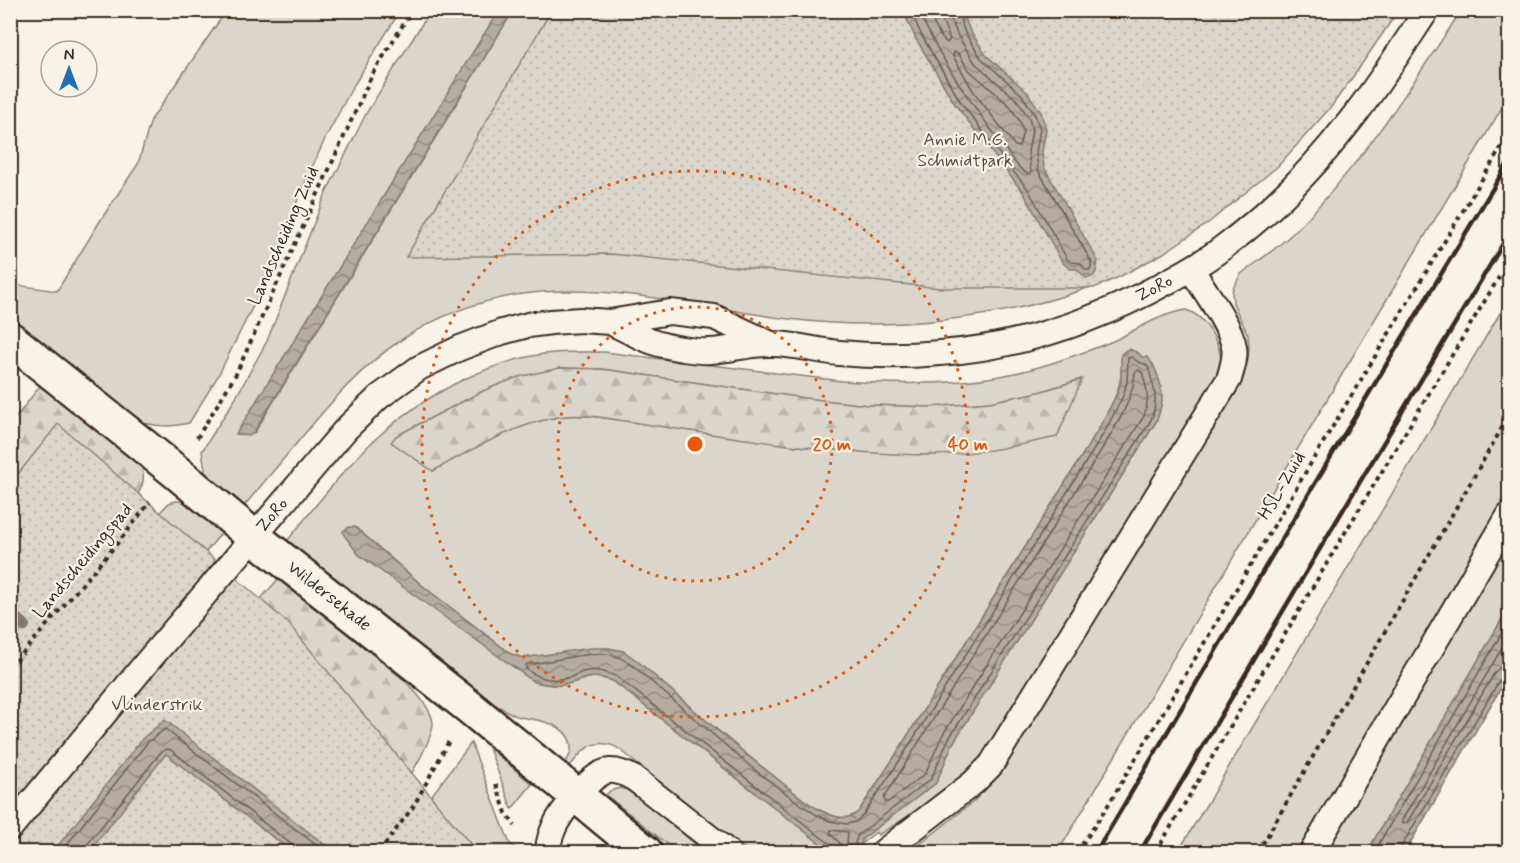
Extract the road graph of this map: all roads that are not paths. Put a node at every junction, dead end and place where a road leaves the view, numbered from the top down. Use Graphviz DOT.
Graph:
graph roads {
  1 [pos="1427,10"];
  2 [pos="1191,268"];
  3 [pos="610,322"];
  4 [pos="10,339"];
  5 [pos="771,344"];
  6 [pos="1509,514"];
  7 [pos="255,537"];
  8 [pos="577,796"];
  9 [pos="10,828"];
  10 [pos="886,850"];
  11 [pos="548,852"];
  12 [pos="645,852"];
  13 [pos="728,852"];
  14 [pos="1312,852"];
  1 -- 2 [label="lane, ZoRo"];
  2 -- 5 [label="lane, ZoRo"];
  2 -- 10 [label="lane"];
  3 -- 5 [label="lane, ZoRo"];
  3 -- 5 [label="lane, ZoRo"];
  3 -- 7 [label="lane, ZoRo"];
  4 -- 7 [label="street, Wildersekade"];
  6 -- 14 [label="lane"];
  7 -- 8 [label="street, Wildersekade"];
  7 -- 9 [label="lane, ZoRo"];
  8 -- 11 [label="lane"];
  8 -- 12 [label="street, Wildersekade"];
  8 -- 13 [label="lane"];
}
